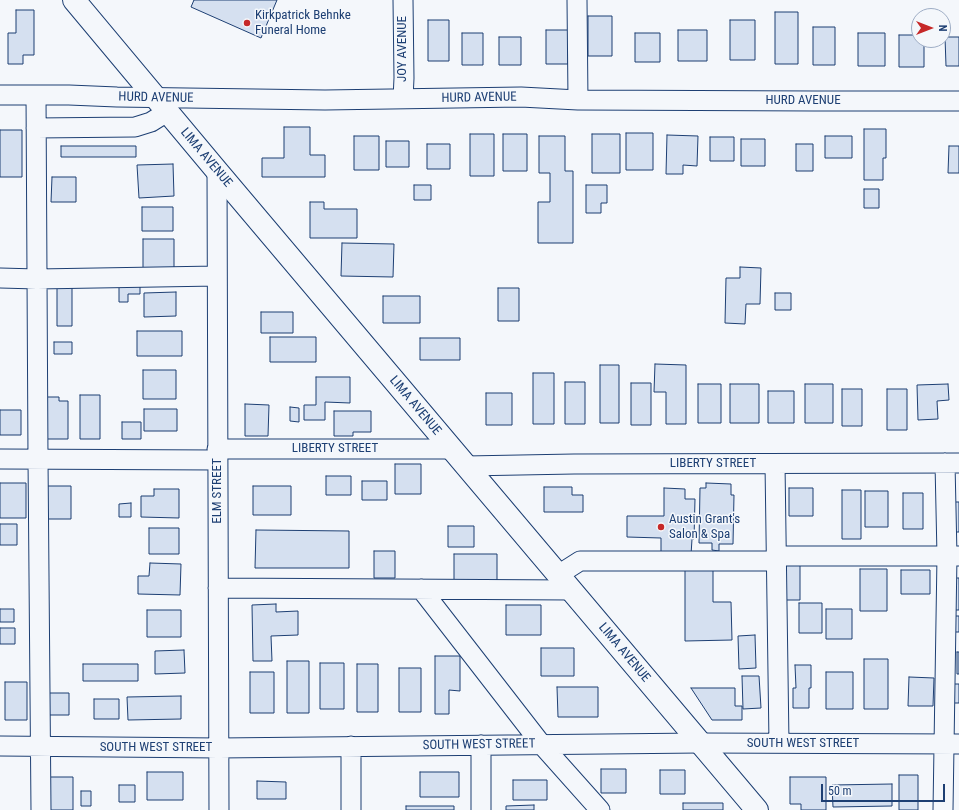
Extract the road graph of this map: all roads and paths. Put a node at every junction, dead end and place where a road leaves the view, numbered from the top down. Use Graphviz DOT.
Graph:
graph roads {
  1 [pos="74,0"];
  2 [pos="403,0"];
  3 [pos="577,0"];
  4 [pos="0,95"];
  5 [pos="36,95"];
  6 [pos="403,99"];
  7 [pos="578,100"];
  8 [pos="959,101"];
  9 [pos="161,105"];
  10 [pos="36,128"];
  11 [pos="217,171"];
  12 [pos="217,276"];
  13 [pos="0,278"];
  14 [pos="37,279"];
  15 [pos="452,449"];
  16 [pos="217,454"];
  17 [pos="0,459"];
  18 [pos="38,459"];
  19 [pos="952,463"];
  20 [pos="775,464"];
  21 [pos="466,466"];
  22 [pos="953,556"];
  23 [pos="777,558"];
  24 [pos="564,582"];
  25 [pos="218,588"];
  26 [pos="421,589"];
  27 [pos="542,744"];
  28 [pos="700,744"];
  29 [pos="780,744"];
  30 [pos="952,744"];
  31 [pos="481,745"];
  32 [pos="0,746"];
  33 [pos="351,746"];
  34 [pos="41,747"];
  35 [pos="219,748"];
  36 [pos="41,810"];
  37 [pos="219,810"];
  38 [pos="352,810"];
  39 [pos="481,810"];
  40 [pos="600,810"];
  41 [pos="757,810"];
  42 [pos="943,810"];
  1 -- 9 [label="main road, LIMA AVENUE"];
  2 -- 6 [label="street, JOY AVENUE"];
  3 -- 7 [label="street"];
  4 -- 5 [label="street, HURD AVENUE"];
  5 -- 9 [label="street, HURD AVENUE"];
  5 -- 10 [label="street"];
  6 -- 7 [label="street, HURD AVENUE"];
  6 -- 9 [label="street, HURD AVENUE"];
  7 -- 8 [label="street, HURD AVENUE"];
  9 -- 10 [label="street"];
  9 -- 11 [label="main road, LIMA AVENUE"];
  10 -- 14 [label="street"];
  11 -- 12 [label="street, ELM STREET"];
  11 -- 15 [label="main road, LIMA AVENUE"];
  12 -- 14 [label="street"];
  12 -- 16 [label="street, ELM STREET"];
  13 -- 14 [label="street"];
  14 -- 18 [label="street"];
  15 -- 16 [label="street, LIBERTY STREET"];
  15 -- 21 [label="main road, LIMA AVENUE"];
  16 -- 18 [label="street, LIBERTY STREET"];
  16 -- 25 [label="street, ELM STREET"];
  17 -- 18 [label="street, LIBERTY STREET"];
  18 -- 34 [label="street"];
  19 -- 20 [label="street, LIBERTY STREET"];
  19 -- 22 [label="street"];
  20 -- 21 [label="street, LIBERTY STREET"];
  20 -- 23 [label="street"];
  21 -- 24 [label="main road, LIMA AVENUE"];
  22 -- 23 [label="street"];
  22 -- 30 [label="street"];
  23 -- 24 [label="street"];
  23 -- 29 [label="street"];
  24 -- 26 [label="street"];
  24 -- 28 [label="main road, LIMA AVENUE"];
  25 -- 26 [label="street"];
  25 -- 35 [label="street, ELM STREET"];
  26 -- 27 [label="street"];
  27 -- 28 [label="street, SOUTH WEST STREET"];
  27 -- 31 [label="street, SOUTH WEST STREET"];
  27 -- 40 [label="street"];
  28 -- 29 [label="street, SOUTH WEST STREET"];
  28 -- 41 [label="main road, LIMA AVENUE"];
  29 -- 30 [label="street, SOUTH WEST STREET"];
  30 -- 42 [label="street"];
  31 -- 33 [label="street, SOUTH WEST STREET"];
  31 -- 39 [label="street"];
  32 -- 34 [label="street, SOUTH WEST STREET"];
  33 -- 35 [label="street, SOUTH WEST STREET"];
  33 -- 38 [label="street"];
  34 -- 35 [label="street, SOUTH WEST STREET"];
  34 -- 36 [label="street"];
  35 -- 37 [label="street, ELM STREET"];
}
